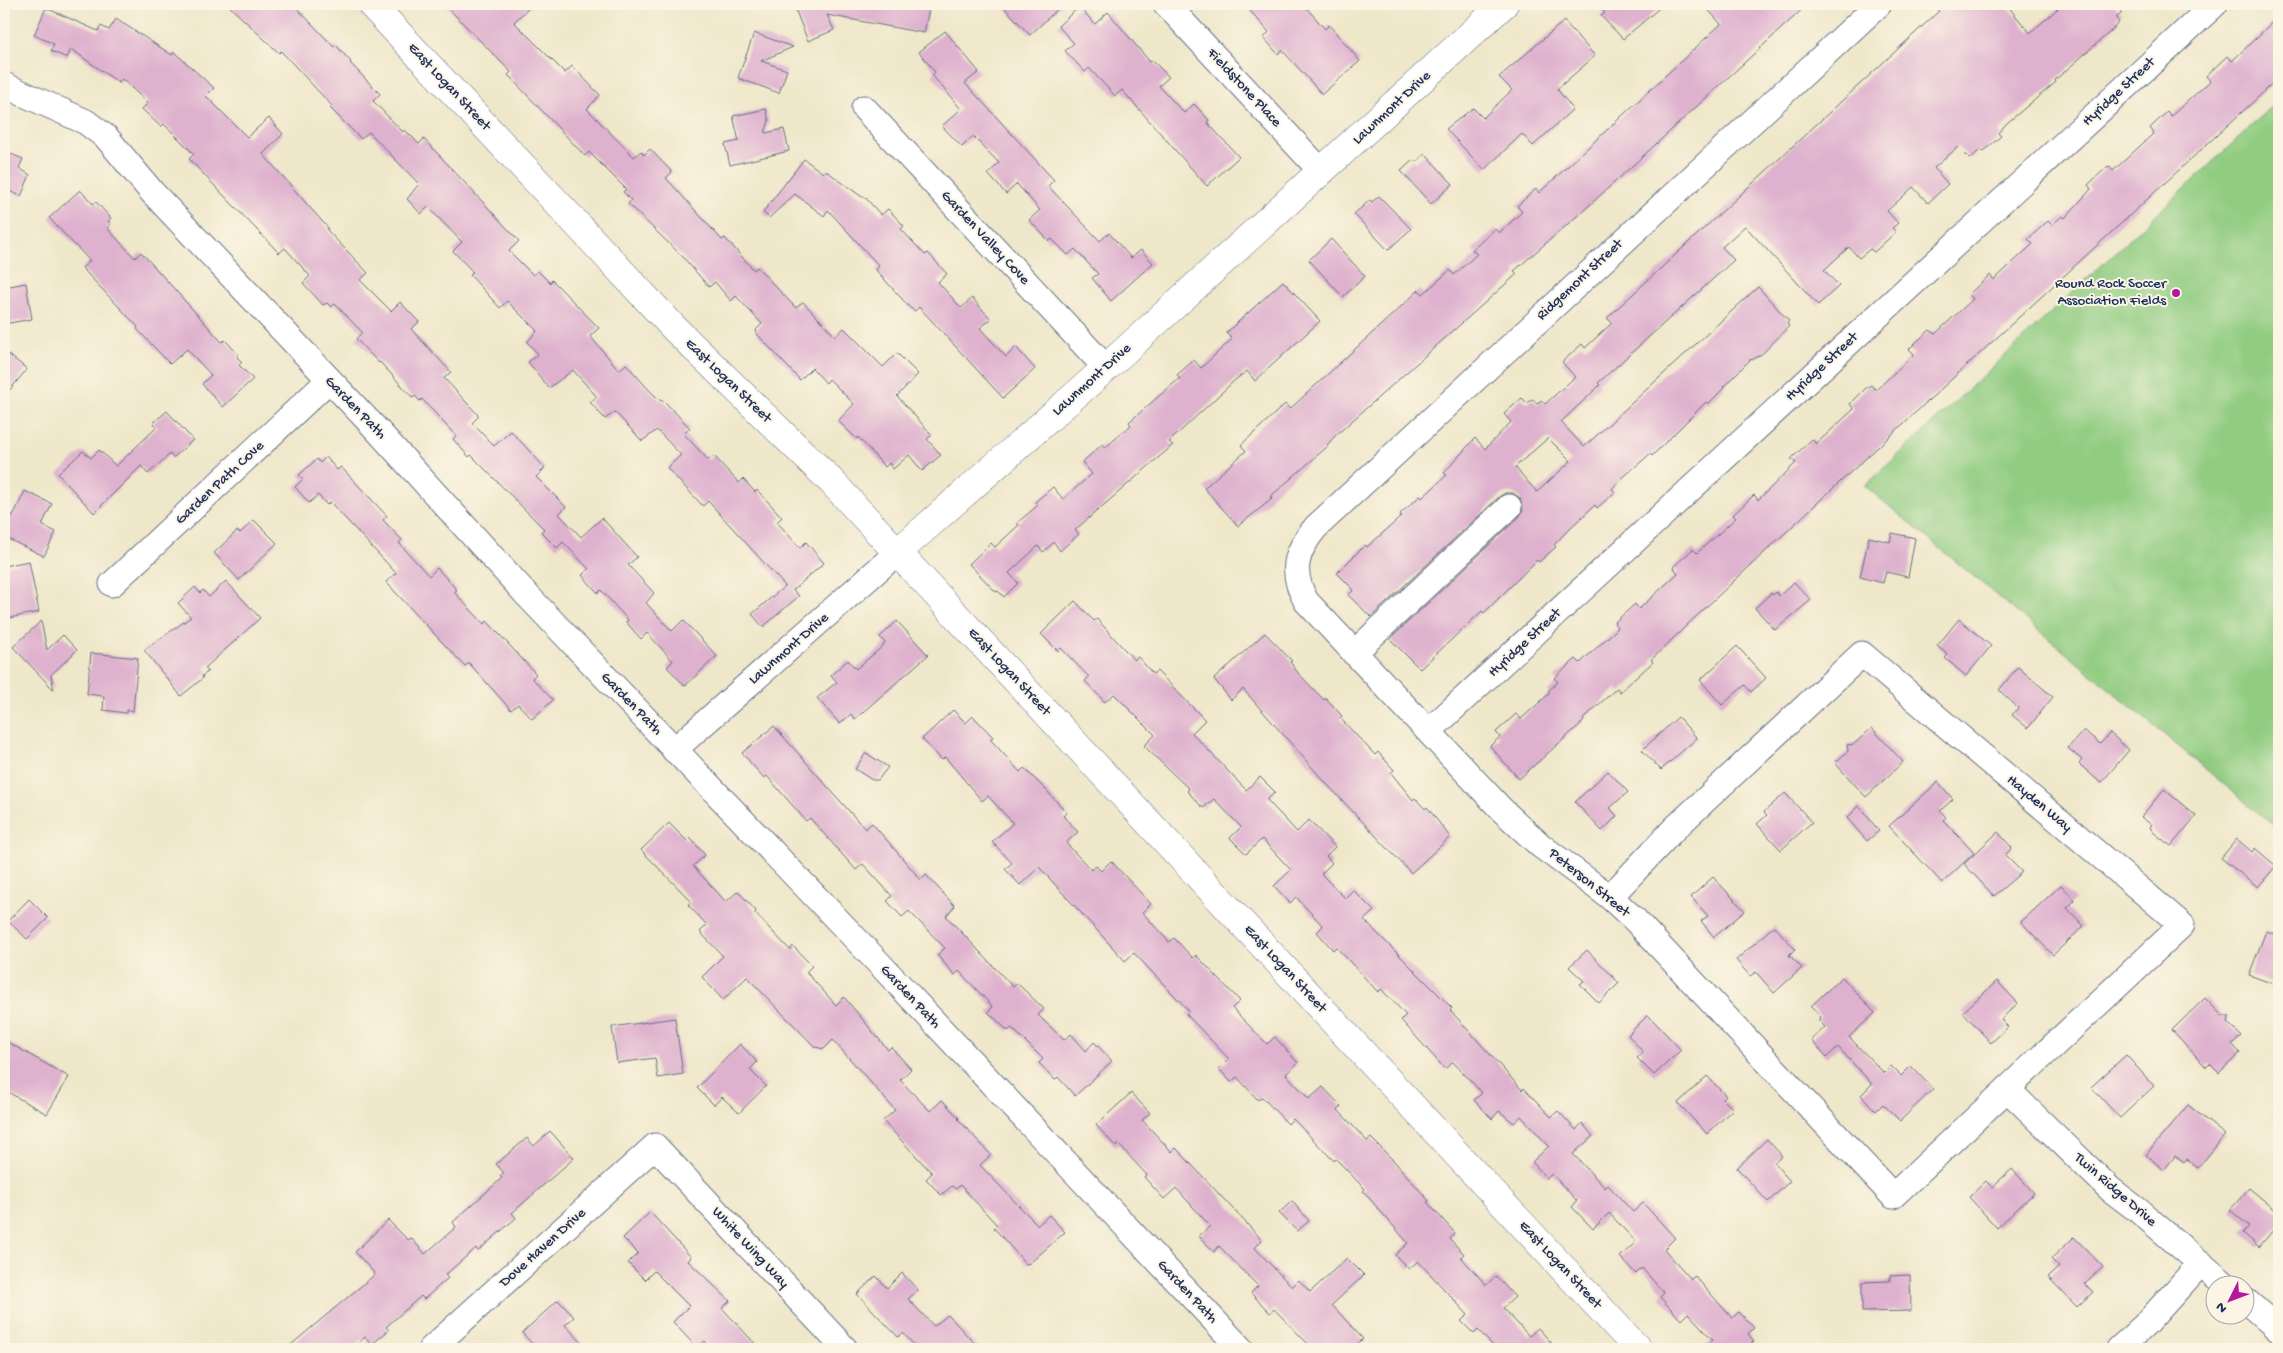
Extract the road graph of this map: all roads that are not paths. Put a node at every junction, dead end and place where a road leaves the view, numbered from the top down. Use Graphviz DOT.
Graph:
graph roads {
  1 [pos="371,4"];
  2 [pos="1166,4"];
  3 [pos="1504,4"];
  4 [pos="1879,4"];
  5 [pos="2214,4"];
  6 [pos="4,85"];
  7 [pos="864,108"];
  8 [pos="1322,172"];
  9 [pos="1106,368"];
  10 [pos="328,381"];
  11 [pos="1509,507"];
  12 [pos="898,552"];
  13 [pos="1296,566"];
  14 [pos="112,584"];
  15 [pos="1354,652"];
  16 [pos="1429,731"];
  17 [pos="674,750"];
  18 [pos="1610,897"];
  19 [pos="2007,1089"];
  20 [pos="655,1146"];
  21 [pos="1893,1196"];
  22 [pos="2201,1264"];
  23 [pos="2215,1276"];
  24 [pos="2256,1310"];
  25 [pos="2279,1330"];
  26 [pos="444,1345"];
  27 [pos="845,1349"];
  28 [pos="1241,1349"];
  29 [pos="1638,1349"];
  30 [pos="2119,1349"];
  1 -- 12 [label="street, East Logan Street"];
  2 -- 8 [label="street, Fieldstone Place"];
  3 -- 8 [label="street, Lawnmont Drive"];
  4 -- 13 [label="street, Ridgemont Street"];
  5 -- 16 [label="street, Hyridge Street"];
  6 -- 10 [label="street, Garden Path"];
  7 -- 9 [label="street, Garden Valley Cove"];
  8 -- 9 [label="street, Lawnmont Drive"];
  9 -- 12 [label="street, Lawnmont Drive"];
  10 -- 14 [label="street, Garden Path Cove"];
  10 -- 17 [label="street, Garden Path"];
  11 -- 15 [label="street"];
  12 -- 17 [label="street, Lawnmont Drive"];
  12 -- 29 [label="street, East Logan Street"];
  13 -- 15 [label="street, Peterson Street"];
  15 -- 16 [label="street, Peterson Street"];
  16 -- 18 [label="street, Peterson Street"];
  17 -- 28 [label="street, Garden Path"];
  18 -- 19 [label="street, Hayden Way"];
  18 -- 21 [label="street, Peterson Street"];
  19 -- 21 [label="street, Hayden Way"];
  19 -- 22 [label="street, Twin Ridge Drive"];
  20 -- 26 [label="street, Dove Haven Drive"];
  20 -- 27 [label="street, White Wing Way"];
  22 -- 23 [label="street, Twin Ridge Drive"];
  22 -- 30 [label="street"];
  24 -- 25 [label="street"];
}
